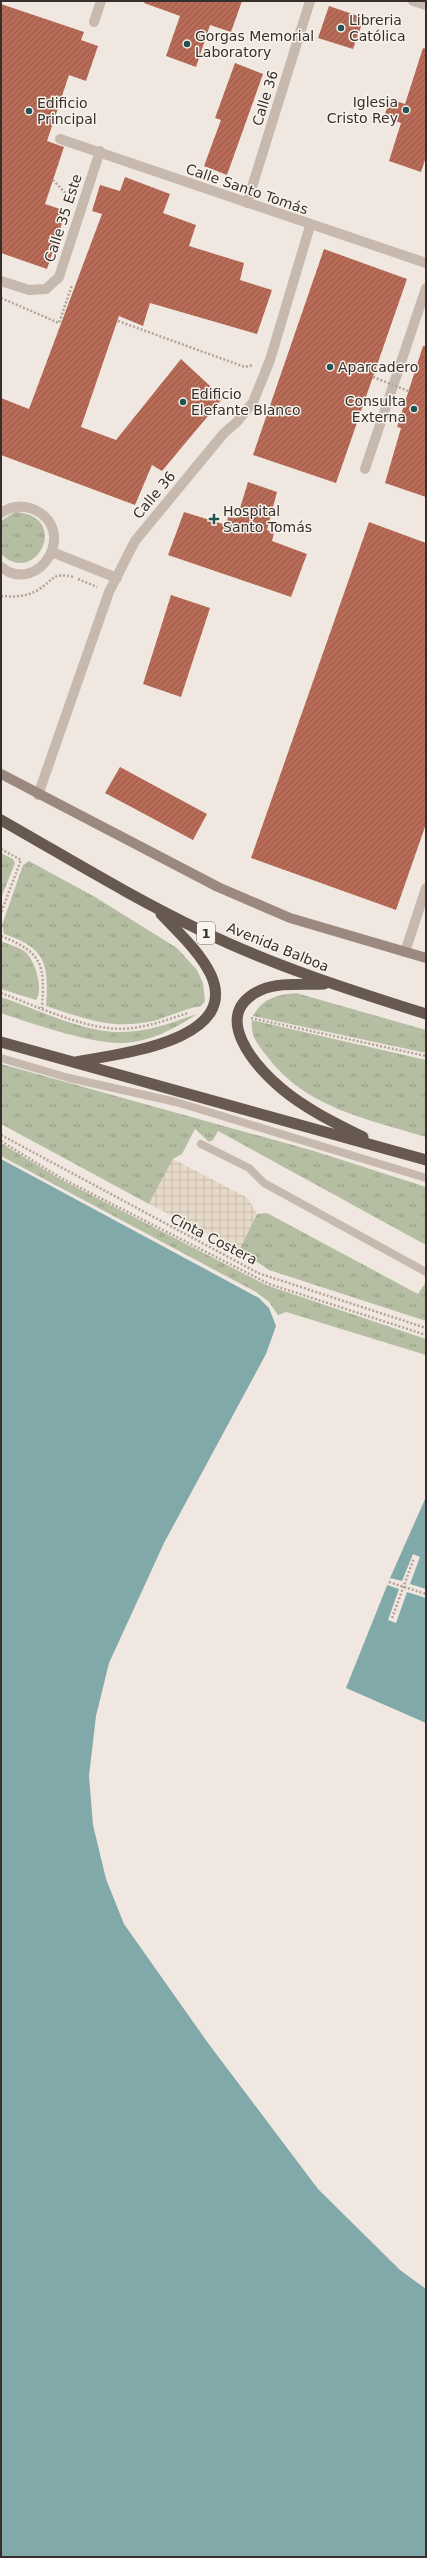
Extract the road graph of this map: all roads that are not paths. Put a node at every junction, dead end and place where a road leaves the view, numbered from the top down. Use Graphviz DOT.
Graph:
graph roads {
  1 [pos="101,1"];
  2 [pos="310,1"];
  3 [pos="413,1"];
  4 [pos="426,5"];
  5 [pos="94,22"];
  6 [pos="60,139"];
  7 [pos="100,151"];
  8 [pos="247,204"];
  9 [pos="310,226"];
  10 [pos="426,263"];
  11 [pos="1,281"];
  12 [pos="426,288"];
  13 [pos="365,469"];
  14 [pos="1,513"];
  15 [pos="52,552"];
  16 [pos="1,567"];
  17 [pos="117,578"];
  18 [pos="1,774"];
  19 [pos="38,795"];
  20 [pos="1,820"];
  21 [pos="426,888"];
  22 [pos="156,908"];
  23 [pos="404,952"];
  24 [pos="426,958"];
  25 [pos="331,984"];
  26 [pos="426,1014"];
  27 [pos="1,1042"];
  28 [pos="1,1058"];
  29 [pos="73,1062"];
  30 [pos="201,1144"];
  31 [pos="379,1146"];
  32 [pos="426,1160"];
  33 [pos="426,1178"];
  34 [pos="426,1272"];
  1 -- 5 [label="street"];
  2 -- 8 [label="street, Calle 36"];
  3 -- 4 [label="street"];
  6 -- 7 [label="street, Calle Santo Tomás"];
  7 -- 8 [label="street, Calle Santo Tomás"];
  7 -- 11 [label="street, Calle 35 Este"];
  8 -- 9 [label="street, Calle Santo Tomás"];
  9 -- 10 [label="street, Calle Santo Tomás"];
  9 -- 17 [label="street, Calle 36"];
  12 -- 13 [label="street"];
  14 -- 15 [label="street"];
  15 -- 16 [label="street"];
  15 -- 17 [label="street"];
  17 -- 19 [label="street, Calle 36"];
  18 -- 19 [label="main road"];
  19 -- 23 [label="main road"];
  20 -- 22 [label="highway, Avenida Balboa / 1"];
  21 -- 23 [label="street"];
  22 -- 25 [label="highway, Avenida Balboa / 1"];
  22 -- 29 [label="highway"];
  23 -- 24 [label="main road"];
  25 -- 26 [label="highway, Avenida Balboa / 1"];
  25 -- 31 [label="highway"];
  27 -- 29 [label="highway"];
  28 -- 33 [label="lane"];
  29 -- 31 [label="highway"];
  30 -- 34 [label="lane"];
  31 -- 32 [label="highway"];
}
